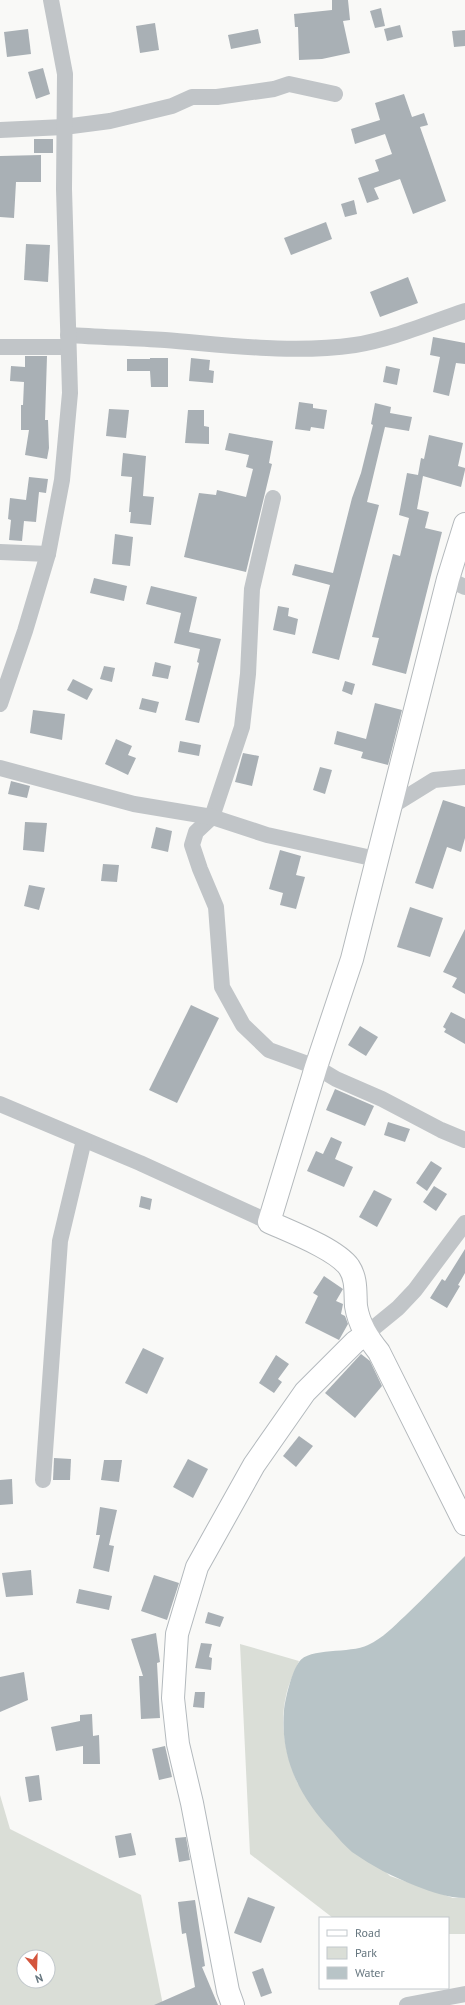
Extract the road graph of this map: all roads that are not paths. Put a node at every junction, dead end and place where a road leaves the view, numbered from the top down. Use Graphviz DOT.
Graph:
graph roads {
  1 [pos="51,0"];
  2 [pos="336,94"];
  3 [pos="64,127"];
  4 [pos="0,130"];
  5 [pos="465,311"];
  6 [pos="68,341"];
  7 [pos="0,346"];
  8 [pos="273,498"];
  9 [pos="465,524"];
  10 [pos="0,552"];
  11 [pos="48,554"];
  12 [pos="457,583"];
  13 [pos="0,704"];
  14 [pos="0,768"];
  15 [pos="465,777"];
  16 [pos="392,806"];
  17 [pos="212,817"];
  18 [pos="376,859"];
  19 [pos="316,1067"];
  20 [pos="0,1104"];
  21 [pos="84,1140"];
  22 [pos="465,1140"];
  23 [pos="270,1222"];
  24 [pos="465,1223"];
  25 [pos="366,1335"];
  26 [pos="43,1480"];
  27 [pos="465,1524"];
  28 [pos="465,1994"];
  29 [pos="233,2005"];
  30 [pos="407,2005"];
  1 -- 3 [label="street"];
  2 -- 3 [label="street"];
  3 -- 4 [label="street"];
  3 -- 6 [label="street"];
  5 -- 6 [label="street"];
  6 -- 7 [label="street"];
  6 -- 11 [label="street"];
  8 -- 17 [label="street"];
  9 -- 12 [label="main road"];
  10 -- 11 [label="street"];
  11 -- 13 [label="street"];
  12 -- 16 [label="main road"];
  14 -- 17 [label="street"];
  15 -- 16 [label="street"];
  16 -- 18 [label="main road"];
  17 -- 18 [label="street"];
  17 -- 19 [label="street"];
  18 -- 19 [label="main road"];
  19 -- 22 [label="street"];
  19 -- 23 [label="main road"];
  20 -- 21 [label="street"];
  21 -- 23 [label="street"];
  21 -- 26 [label="street"];
  23 -- 25 [label="main road"];
  24 -- 25 [label="street"];
  25 -- 27 [label="main road"];
  25 -- 29 [label="main road"];
  28 -- 30 [label="street"];
}
